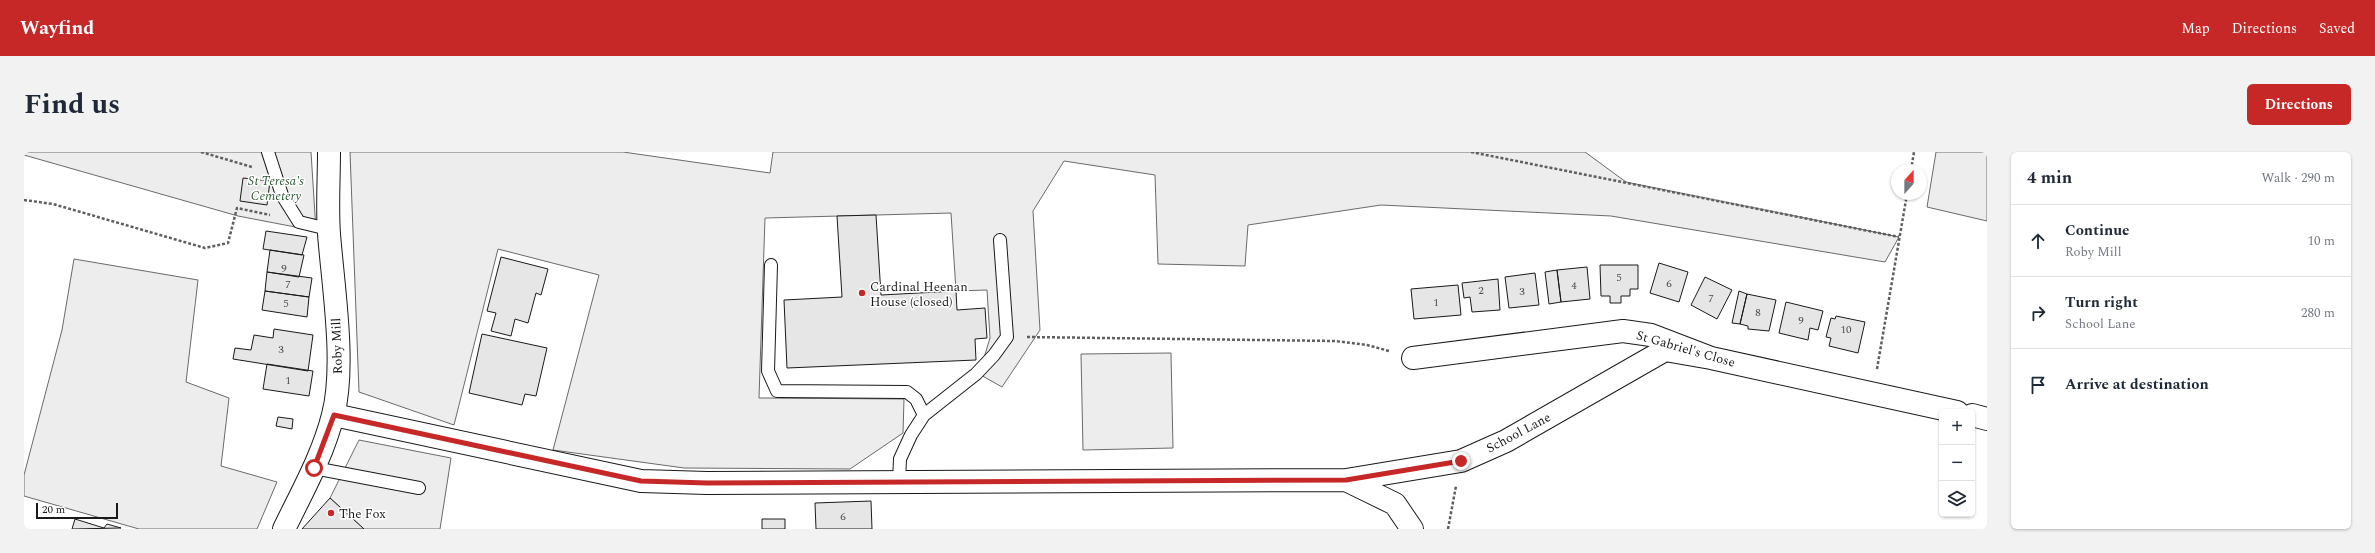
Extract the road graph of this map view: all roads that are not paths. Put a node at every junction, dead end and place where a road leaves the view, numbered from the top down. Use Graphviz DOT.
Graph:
graph roads {
  1 [pos="268,152"];
  2 [pos="329,152"];
  3 [pos="328,229"];
  4 [pos="1000,240"];
  5 [pos="771,265"];
  6 [pos="1413,358"];
  7 [pos="1711,358"];
  8 [pos="1944,409"];
  9 [pos="334,415"];
  10 [pos="924,415"];
  11 [pos="1975,416"];
  12 [pos="1987,419"];
  13 [pos="314,468"];
  14 [pos="1346,480"];
  15 [pos="899,481"];
  16 [pos="419,488"];
  17 [pos="284,529"];
  18 [pos="1412,529"];
  1 -- 3 [label="lane"];
  2 -- 3 [label="street, Roby Mill"];
  3 -- 9 [label="street, Roby Mill"];
  4 -- 10 [label="lane"];
  5 -- 10 [label="lane"];
  6 -- 7 [label="street, St Gabriel's Close"];
  7 -- 8 [label="street, St Gabriel's Close"];
  7 -- 14 [label="street, School Lane"];
  9 -- 13 [label="street, Roby Mill"];
  9 -- 15 [label="street, School Lane"];
  10 -- 15 [label="lane"];
  11 -- 12 [label="street"];
  13 -- 16 [label="lane"];
  13 -- 17 [label="street, Roby Mill"];
  14 -- 15 [label="street, School Lane"];
  14 -- 18 [label="street"];
}
